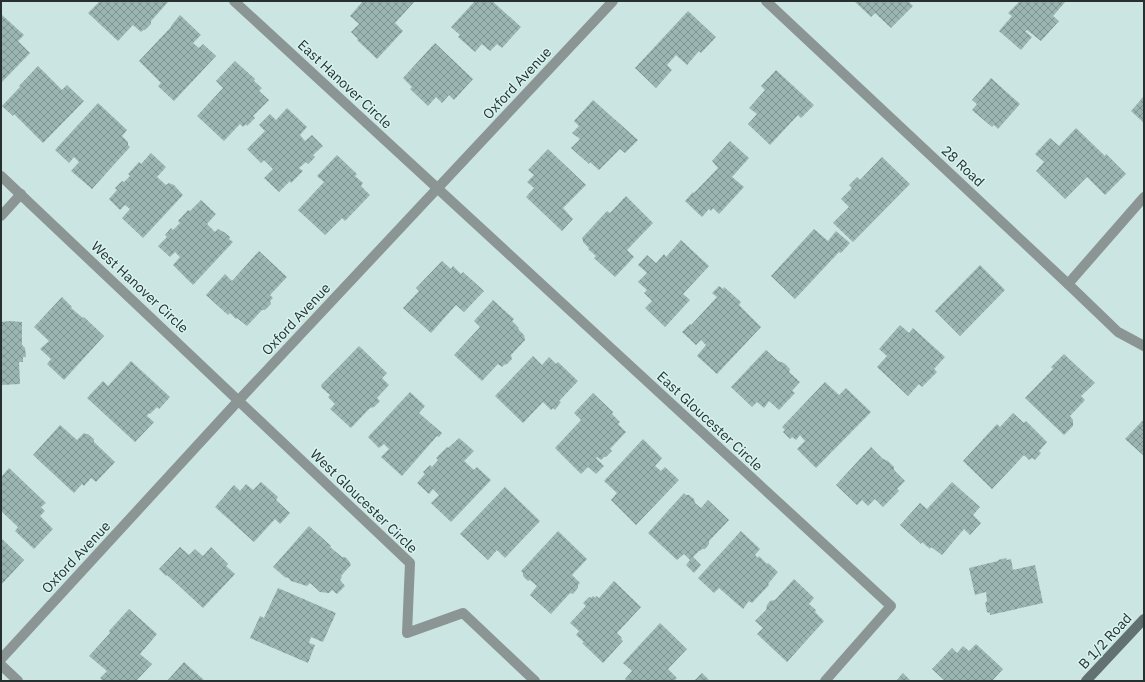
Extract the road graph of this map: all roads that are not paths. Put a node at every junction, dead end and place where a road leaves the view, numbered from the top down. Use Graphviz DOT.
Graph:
graph roads {
  1 [pos="234,1"];
  2 [pos="613,1"];
  3 [pos="766,1"];
  4 [pos="1,176"];
  5 [pos="437,188"];
  6 [pos="21,194"];
  7 [pos="1144,197"];
  8 [pos="1,216"];
  9 [pos="1068,284"];
  10 [pos="1144,346"];
  11 [pos="239,400"];
  12 [pos="1144,619"];
  13 [pos="1,659"];
  14 [pos="1,665"];
  15 [pos="18,681"];
  16 [pos="535,681"];
  17 [pos="825,681"];
  18 [pos="1086,681"];
  1 -- 5 [label="street, East Hanover Circle"];
  2 -- 5 [label="street, Oxford Avenue"];
  3 -- 9 [label="street, 28 Road"];
  4 -- 6 [label="street, West Hanover Circle"];
  5 -- 11 [label="street, Oxford Avenue"];
  5 -- 17 [label="street, East Gloucester Circle"];
  6 -- 8 [label="street"];
  6 -- 11 [label="street, West Hanover Circle"];
  7 -- 9 [label="street"];
  9 -- 10 [label="street, 28 Road"];
  11 -- 13 [label="street, Oxford Avenue"];
  11 -- 16 [label="street, West Gloucester Circle"];
  12 -- 18 [label="main road, B 1/2 Road"];
  14 -- 15 [label="street"];
}
